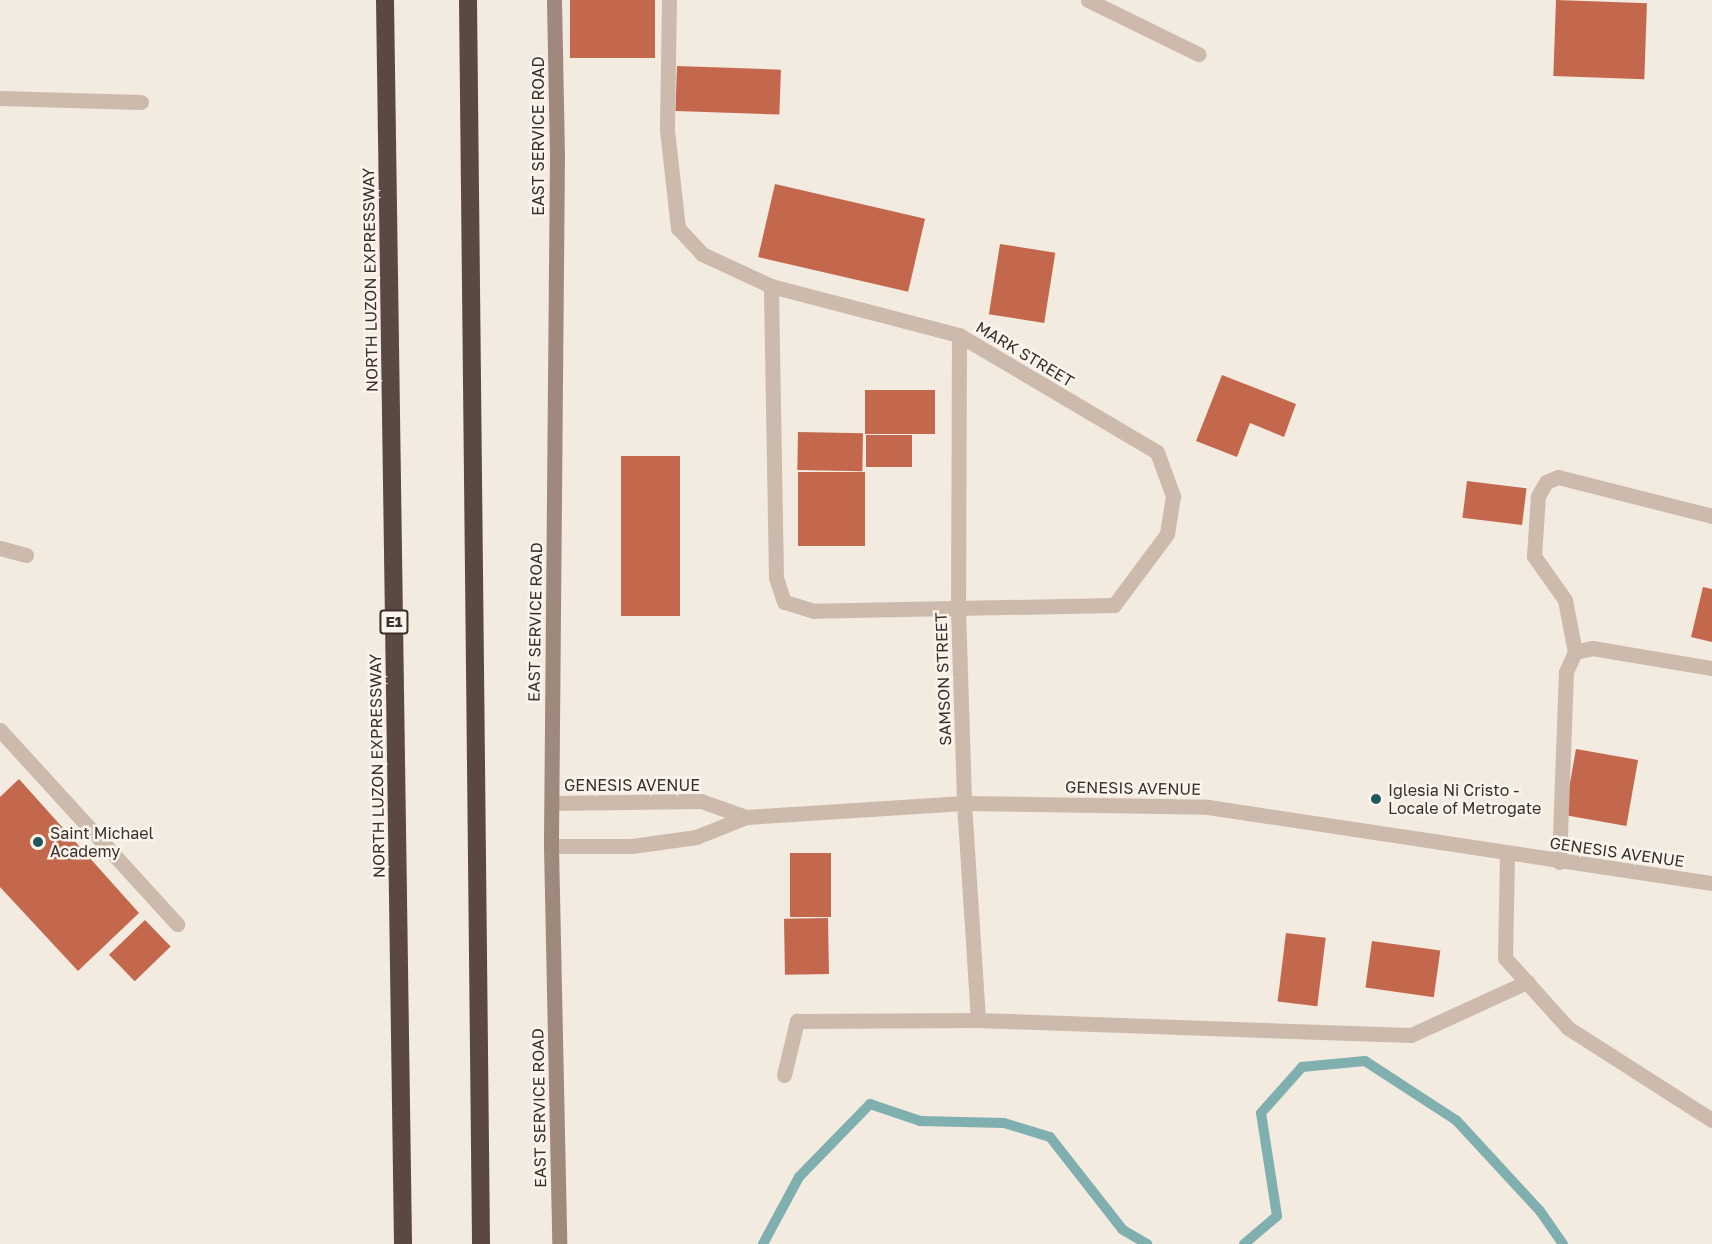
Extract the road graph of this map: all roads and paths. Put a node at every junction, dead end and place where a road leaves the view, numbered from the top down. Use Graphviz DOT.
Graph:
graph roads {
  1 [pos="386,0"];
  2 [pos="468,0"];
  3 [pos="554,0"];
  4 [pos="669,0"];
  5 [pos="1088,0"];
  6 [pos="1198,54"];
  7 [pos="0,98"];
  8 [pos="141,102"];
  9 [pos="771,286"];
  10 [pos="959,335"];
  11 [pos="1712,516"];
  12 [pos="0,548"];
  13 [pos="26,555"];
  14 [pos="958,609"];
  15 [pos="1575,652"];
  16 [pos="1712,668"];
  17 [pos="0,730"];
  18 [pos="552,803"];
  19 [pos="964,803"];
  20 [pos="746,817"];
  21 [pos="551,846"];
  22 [pos="1507,855"];
  23 [pos="1559,862"];
  24 [pos="1712,883"];
  25 [pos="177,924"];
  26 [pos="1527,982"];
  27 [pos="978,1020"];
  28 [pos="784,1075"];
  29 [pos="1712,1120"];
  30 [pos="403,1244"];
  31 [pos="481,1244"];
  32 [pos="559,1244"];
  1 -- 30 [label="highway, NORTH LUZON EXPRESSWAY / E1"];
  2 -- 31 [label="highway"];
  3 -- 18 [label="main road, EAST SERVICE ROAD"];
  4 -- 9 [label="street, MARK STREET"];
  5 -- 6 [label="street"];
  7 -- 8 [label="street"];
  9 -- 10 [label="street, MARK STREET"];
  9 -- 14 [label="street"];
  10 -- 14 [label="street, SAMSON STREET"];
  10 -- 14 [label="street, MARK STREET"];
  11 -- 15 [label="street"];
  12 -- 13 [label="street"];
  14 -- 19 [label="street, SAMSON STREET"];
  15 -- 16 [label="street"];
  15 -- 23 [label="street"];
  17 -- 25 [label="street"];
  18 -- 20 [label="street, GENESIS AVENUE"];
  18 -- 21 [label="main road, EAST SERVICE ROAD"];
  19 -- 20 [label="street, GENESIS AVENUE"];
  19 -- 22 [label="street, GENESIS AVENUE"];
  19 -- 27 [label="street, SAMSON STREET"];
  20 -- 21 [label="street"];
  21 -- 32 [label="main road, EAST SERVICE ROAD"];
  22 -- 23 [label="street, GENESIS AVENUE"];
  22 -- 26 [label="street"];
  23 -- 24 [label="street, GENESIS AVENUE"];
  26 -- 27 [label="street"];
  26 -- 29 [label="street"];
  27 -- 28 [label="street"];
}
